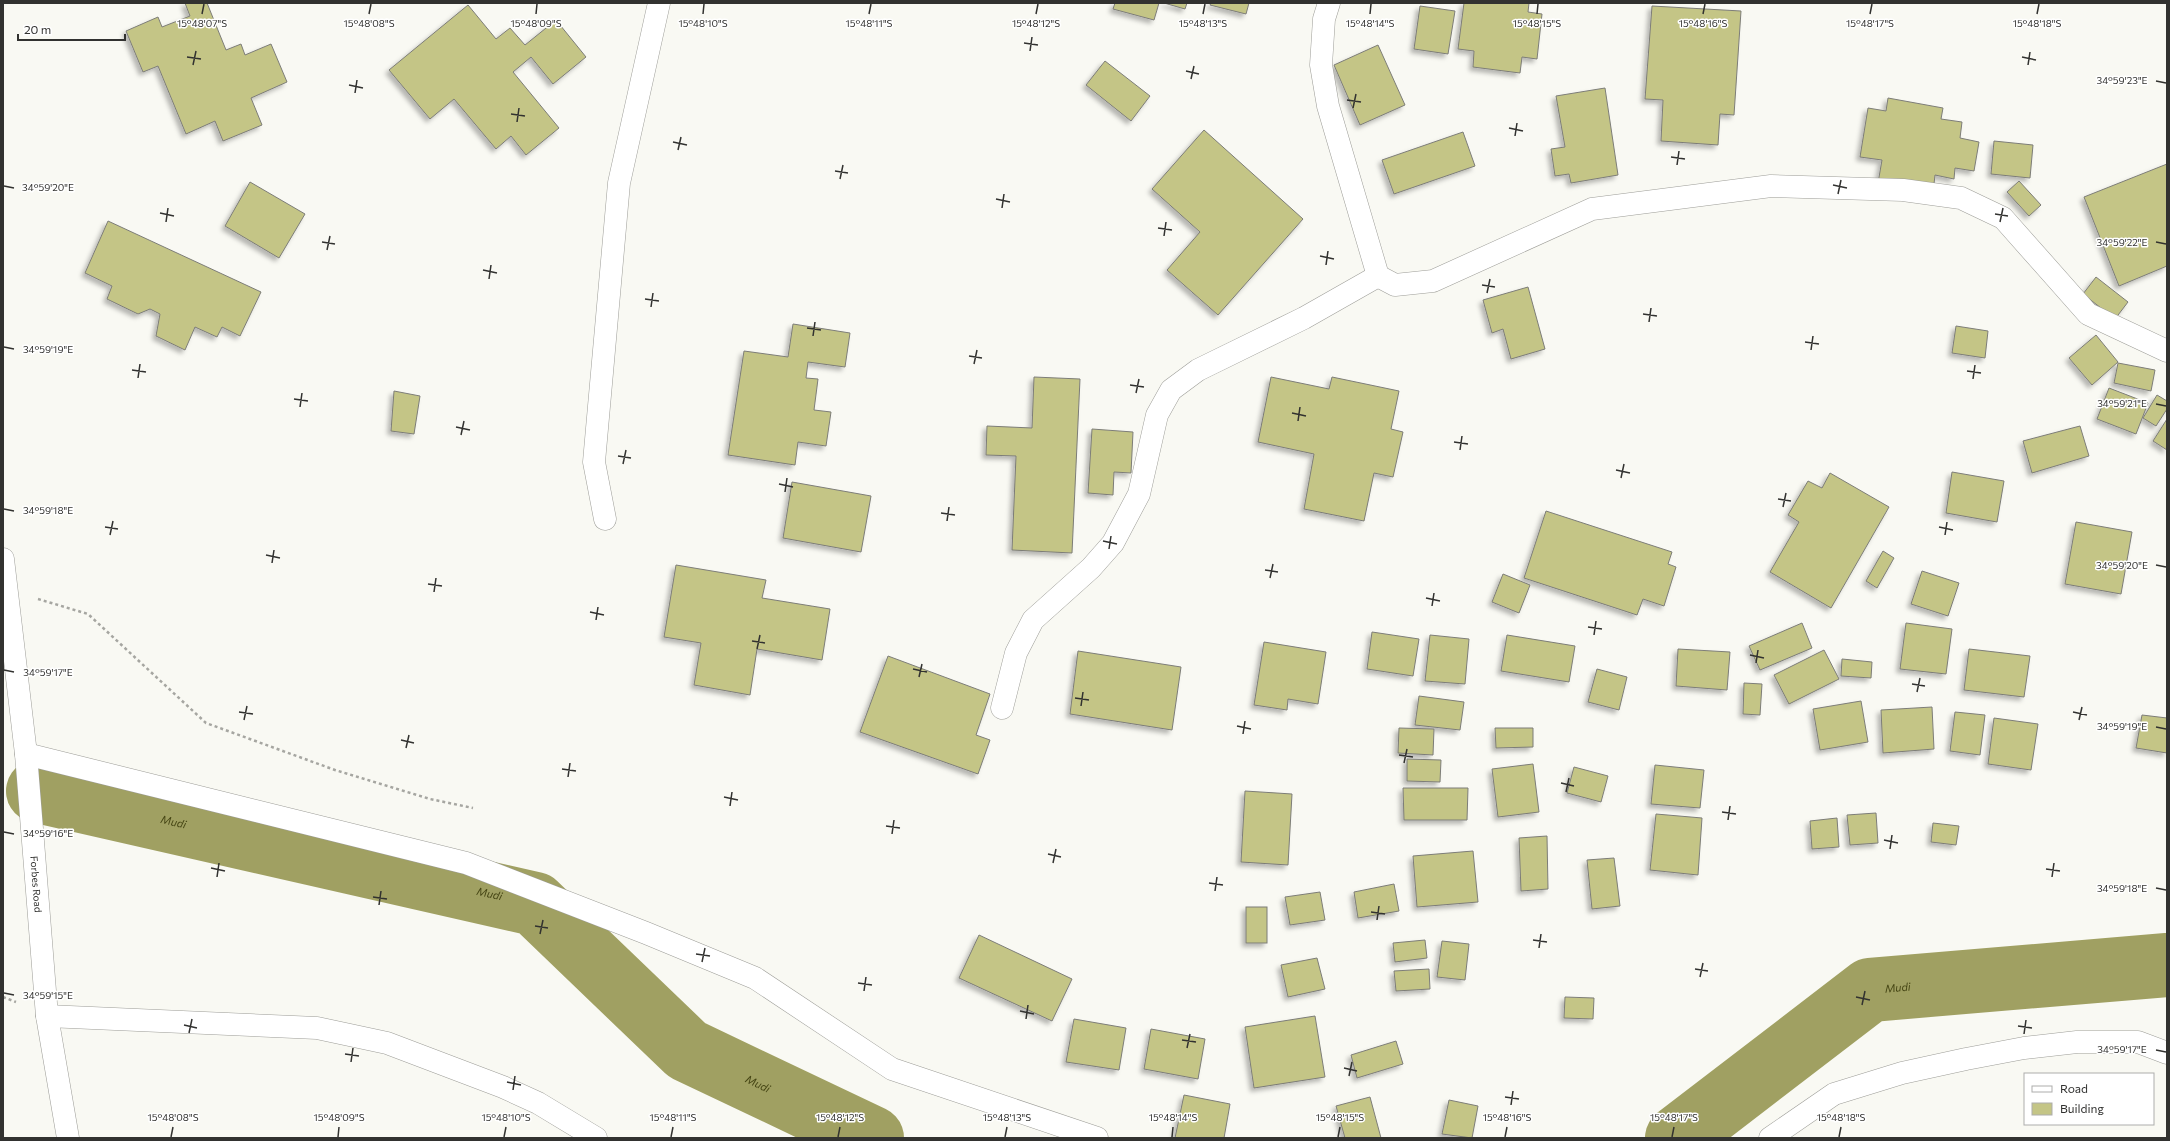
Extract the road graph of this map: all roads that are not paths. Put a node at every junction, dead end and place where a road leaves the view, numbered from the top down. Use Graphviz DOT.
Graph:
graph roads {
  1 [pos="659,3"];
  2 [pos="1329,3"];
  3 [pos="1378,276"];
  4 [pos="2167,351"];
  5 [pos="605,518"];
  6 [pos="3,559"];
  7 [pos="1002,708"];
  8 [pos="26,754"];
  9 [pos="47,1016"];
  10 [pos="2167,1053"];
  11 [pos="68,1138"];
  12 [pos="596,1138"];
  13 [pos="1097,1138"];
  14 [pos="1770,1138"];
  1 -- 5 [label="street"];
  2 -- 3 [label="street"];
  3 -- 4 [label="street"];
  3 -- 7 [label="street"];
  6 -- 8 [label="street, Forbes Road"];
  8 -- 9 [label="street, Forbes Road"];
  8 -- 13 [label="street"];
  9 -- 11 [label="street, Forbes Road"];
  9 -- 12 [label="street"];
  10 -- 14 [label="street"];
}
